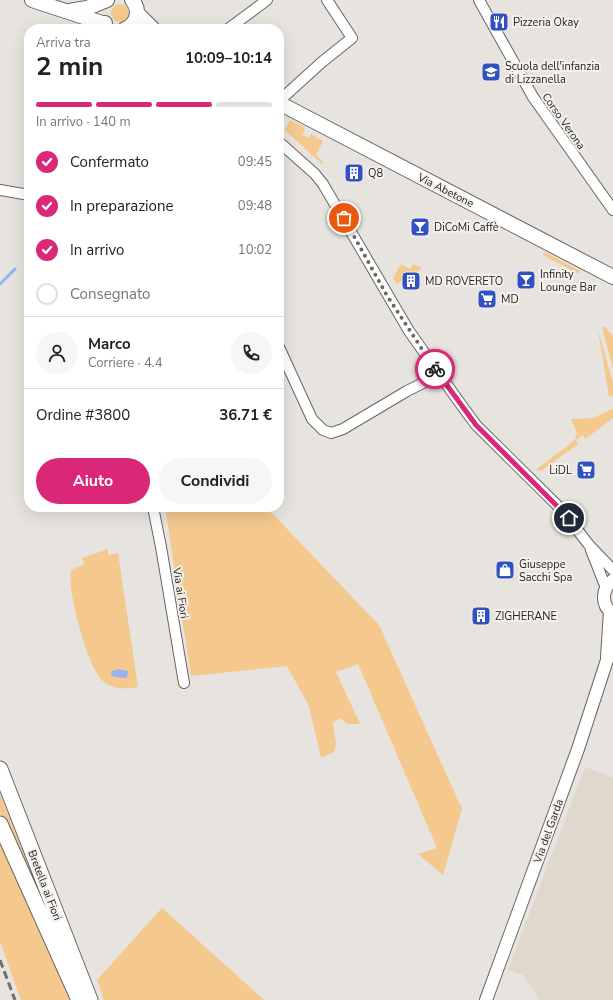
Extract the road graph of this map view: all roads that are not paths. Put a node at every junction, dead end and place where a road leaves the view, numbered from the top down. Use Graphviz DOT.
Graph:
graph roads {
  1 [pos="32,0"];
  2 [pos="107,0"];
  3 [pos="267,0"];
  4 [pos="327,0"];
  5 [pos="479,0"];
  6 [pos="134,6"];
  7 [pos="68,11"];
  8 [pos="105,24"];
  9 [pos="109,24"];
  10 [pos="131,24"];
  11 [pos="149,24"];
  12 [pos="235,24"];
  13 [pos="284,101"];
  14 [pos="284,107"];
  15 [pos="284,146"];
  16 [pos="0,190"];
  17 [pos="24,194"];
  18 [pos="613,210"];
  19 [pos="613,276"];
  20 [pos="284,358"];
  21 [pos="439,375"];
  22 [pos="154,512"];
  23 [pos="589,544"];
  24 [pos="613,570"];
  25 [pos="609,584"];
  26 [pos="611,613"];
  27 [pos="613,648"];
  28 [pos="607,660"];
  29 [pos="184,683"];
  30 [pos="0,769"];
  31 [pos="0,824"];
  32 [pos="79,1000"];
  33 [pos="90,1000"];
  34 [pos="486,1000"];
  1 -- 7 [label="main road"];
  2 -- 7 [label="main road"];
  2 -- 9 [label="main road"];
  3 -- 12 [label="street"];
  4 -- 13 [label="street"];
  5 -- 18 [label="street, Corso Verona"];
  6 -- 10 [label="main road"];
  6 -- 11 [label="main road"];
  7 -- 8 [label="main road"];
  14 -- 19 [label="main road, Via Abetone"];
  15 -- 21 [label="street"];
  16 -- 17 [label="street"];
  20 -- 21 [label="street"];
  21 -- 23 [label="street"];
  22 -- 29 [label="street, Via ai Fiori"];
  23 -- 24 [label="street"];
  23 -- 25 [label="street"];
  25 -- 26 [label="street, Via del Garda"];
  26 -- 28 [label="street, Via del Garda"];
  27 -- 28 [label="street, Via del Garda"];
  28 -- 34 [label="street, Via del Garda"];
  30 -- 33 [label="main road, Bretella ai Fiori"];
  31 -- 32 [label="main road"];
}
